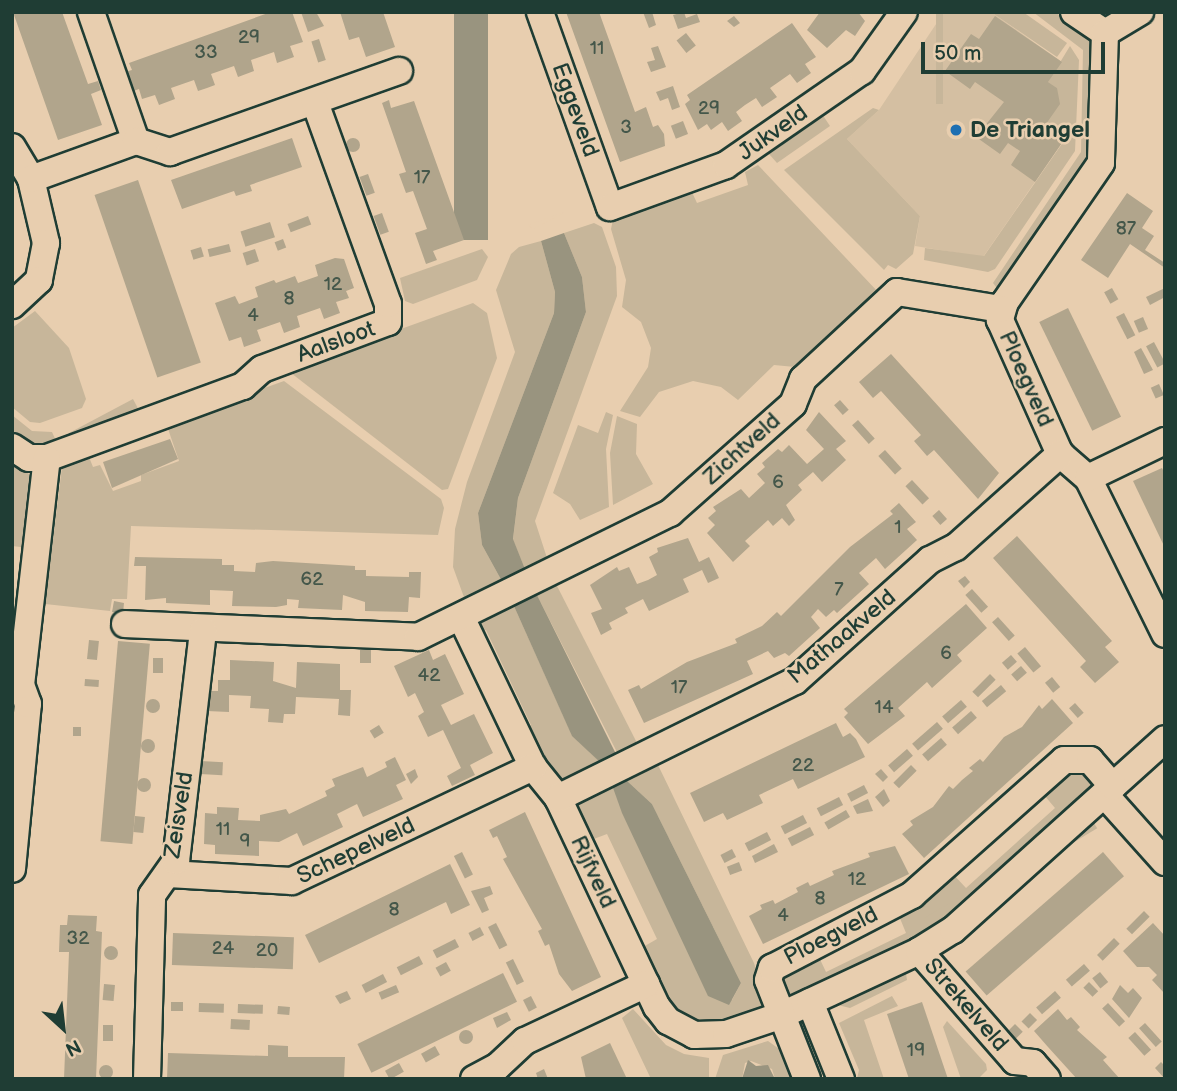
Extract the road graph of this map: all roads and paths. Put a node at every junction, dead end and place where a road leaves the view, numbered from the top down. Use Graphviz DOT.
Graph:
graph roads {
  1 [pos="91,12"];
  2 [pos="540,12"];
  3 [pos="904,12"];
  4 [pos="1074,12"];
  5 [pos="1140,12"];
  6 [pos="1105,33"];
  7 [pos="399,71"];
  8 [pos="315,102"];
  9 [pos="136,141"];
  10 [pos="12,148"];
  11 [pos="31,179"];
  12 [pos="610,207"];
  13 [pos="12,305"];
  14 [pos="1001,309"];
  15 [pos="1165,441"];
  16 [pos="12,447"];
  17 [pos="1060,454"];
  18 [pos="47,458"];
  19 [pos="1088,478"];
  20 [pos="461,617"];
  21 [pos="125,624"];
  22 [pos="203,631"];
  23 [pos="1165,634"];
  24 [pos="17,684"];
  25 [pos="1165,739"];
  26 [pos="533,767"];
  27 [pos="1109,790"];
  28 [pos="558,798"];
  29 [pos="1165,862"];
  30 [pos="12,869"];
  31 [pos="168,874"];
  32 [pos="919,951"];
  33 [pos="646,984"];
  34 [pos="810,1002"];
  35 [pos="782,1015"];
  36 [pos="515,1067"];
  37 [pos="147,1079"];
  38 [pos="474,1079"];
  39 [pos="807,1079"];
  40 [pos="841,1079"];
  41 [pos="1048,1079"];
  1 -- 9 [label="street"];
  2 -- 12 [label="street, Eggeveld"];
  3 -- 12 [label="street, Jukveld"];
  4 -- 6 [label="street"];
  5 -- 6 [label="street"];
  6 -- 14 [label="street, Ploegveld"];
  7 -- 8 [label="street"];
  8 -- 9 [label="street"];
  8 -- 18 [label="street, Aalsloot"];
  9 -- 11 [label="street"];
  10 -- 11 [label="street"];
  11 -- 13 [label="street"];
  14 -- 17 [label="street, Ploegveld"];
  14 -- 20 [label="street, Zichtveld"];
  15 -- 19 [label="street"];
  16 -- 18 [label="street"];
  17 -- 19 [label="street, Ploegveld"];
  17 -- 28 [label="street, Mathaakveld"];
  18 -- 24 [label="street"];
  19 -- 23 [label="street, Ploegveld"];
  20 -- 22 [label="street"];
  20 -- 26 [label="street, Rijfveld"];
  21 -- 22 [label="street"];
  22 -- 31 [label="street, Zeisveld"];
  24 -- 30 [label="street"];
  25 -- 27 [label="street"];
  26 -- 28 [label="street, Rijfveld"];
  26 -- 31 [label="street, Schepelveld"];
  27 -- 29 [label="street"];
  27 -- 32 [label="street"];
  27 -- 35 [label="street, Ploegveld"];
  28 -- 33 [label="street, Rijfveld"];
  31 -- 37 [label="street, Zeisveld"];
  32 -- 34 [label="street"];
  32 -- 41 [label="street, Strekelveld"];
  33 -- 35 [label="street, Rijfveld"];
  33 -- 36 [label="street"];
  34 -- 35 [label="street"];
  34 -- 40 [label="street"];
  35 -- 39 [label="street"];
  36 -- 38 [label="street"];
}
